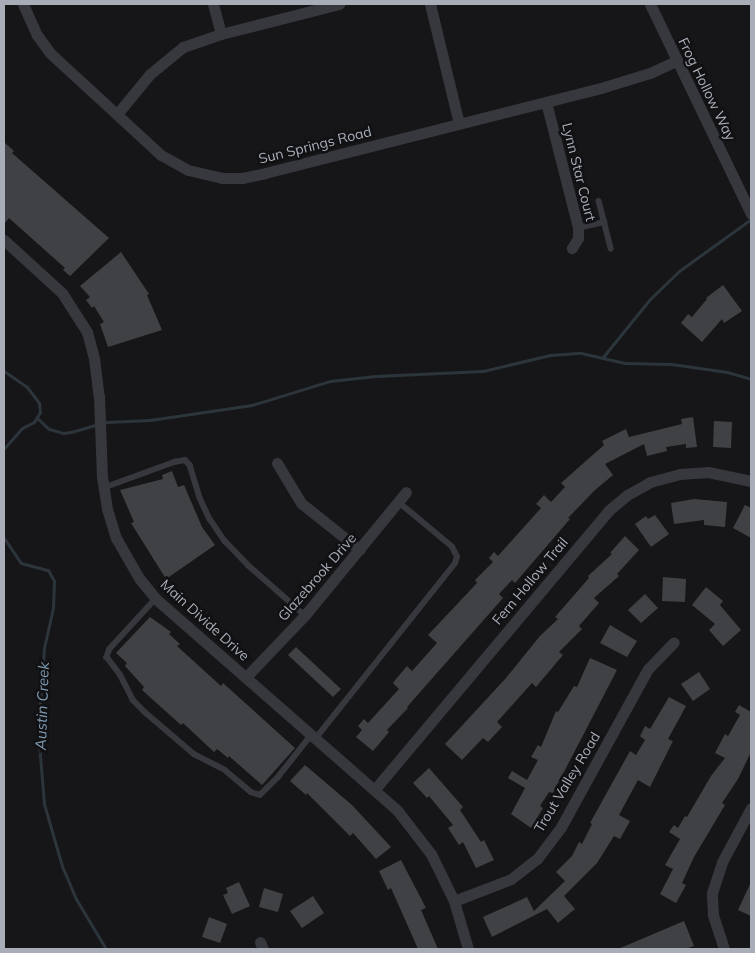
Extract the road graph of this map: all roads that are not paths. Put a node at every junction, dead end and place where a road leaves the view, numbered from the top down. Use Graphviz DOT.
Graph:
graph roads {
  1 [pos="23,4"];
  2 [pos="213,4"];
  3 [pos="339,4"];
  4 [pos="430,4"];
  5 [pos="650,4"];
  6 [pos="221,34"];
  7 [pos="676,61"];
  8 [pos="546,102"];
  9 [pos="118,113"];
  10 [pos="459,124"];
  11 [pos="599,201"];
  12 [pos="751,214"];
  13 [pos="604,222"];
  14 [pos="578,228"];
  15 [pos="4,240"];
  16 [pos="572,248"];
  17 [pos="611,248"];
  18 [pos="277,463"];
  19 [pos="751,481"];
  20 [pos="103,488"];
  21 [pos="406,492"];
  22 [pos="398,502"];
  23 [pos="360,550"];
  24 [pos="156,599"];
  25 [pos="305,615"];
  26 [pos="674,642"];
  27 [pos="246,677"];
  28 [pos="314,736"];
  29 [pos="375,789"];
  30 [pos="751,808"];
  31 [pos="454,901"];
  32 [pos="468,949"];
  33 [pos="724,949"];
  1 -- 9 [label="street, Sun Springs Road"];
  2 -- 6 [label="street"];
  3 -- 6 [label="street"];
  4 -- 10 [label="street"];
  5 -- 7 [label="street, Frog Hollow Way"];
  6 -- 9 [label="street"];
  7 -- 8 [label="street, Sun Springs Road"];
  7 -- 12 [label="street, Frog Hollow Way"];
  8 -- 10 [label="street, Sun Springs Road"];
  8 -- 14 [label="street, Lynn Star Court"];
  9 -- 10 [label="street, Sun Springs Road"];
  11 -- 13 [label="lane"];
  13 -- 14 [label="lane"];
  13 -- 17 [label="lane"];
  14 -- 16 [label="street, Lynn Star Court"];
  15 -- 20 [label="street, Main Divide Drive"];
  18 -- 23 [label="street"];
  19 -- 29 [label="street, Fern Hollow Trail"];
  20 -- 24 [label="street, Main Divide Drive"];
  20 -- 25 [label="lane"];
  21 -- 22 [label="street, Glazebrook Drive"];
  22 -- 23 [label="street, Glazebrook Drive"];
  22 -- 28 [label="lane"];
  23 -- 25 [label="street, Glazebrook Drive"];
  24 -- 27 [label="street, Main Divide Drive"];
  24 -- 28 [label="lane"];
  25 -- 27 [label="street, Glazebrook Drive"];
  26 -- 31 [label="street, Trout Valley Road"];
  27 -- 28 [label="street, Main Divide Drive"];
  28 -- 29 [label="street, Main Divide Drive"];
  29 -- 31 [label="street, Main Divide Drive"];
  30 -- 33 [label="street"];
  31 -- 32 [label="street, Main Divide Drive"];
}
